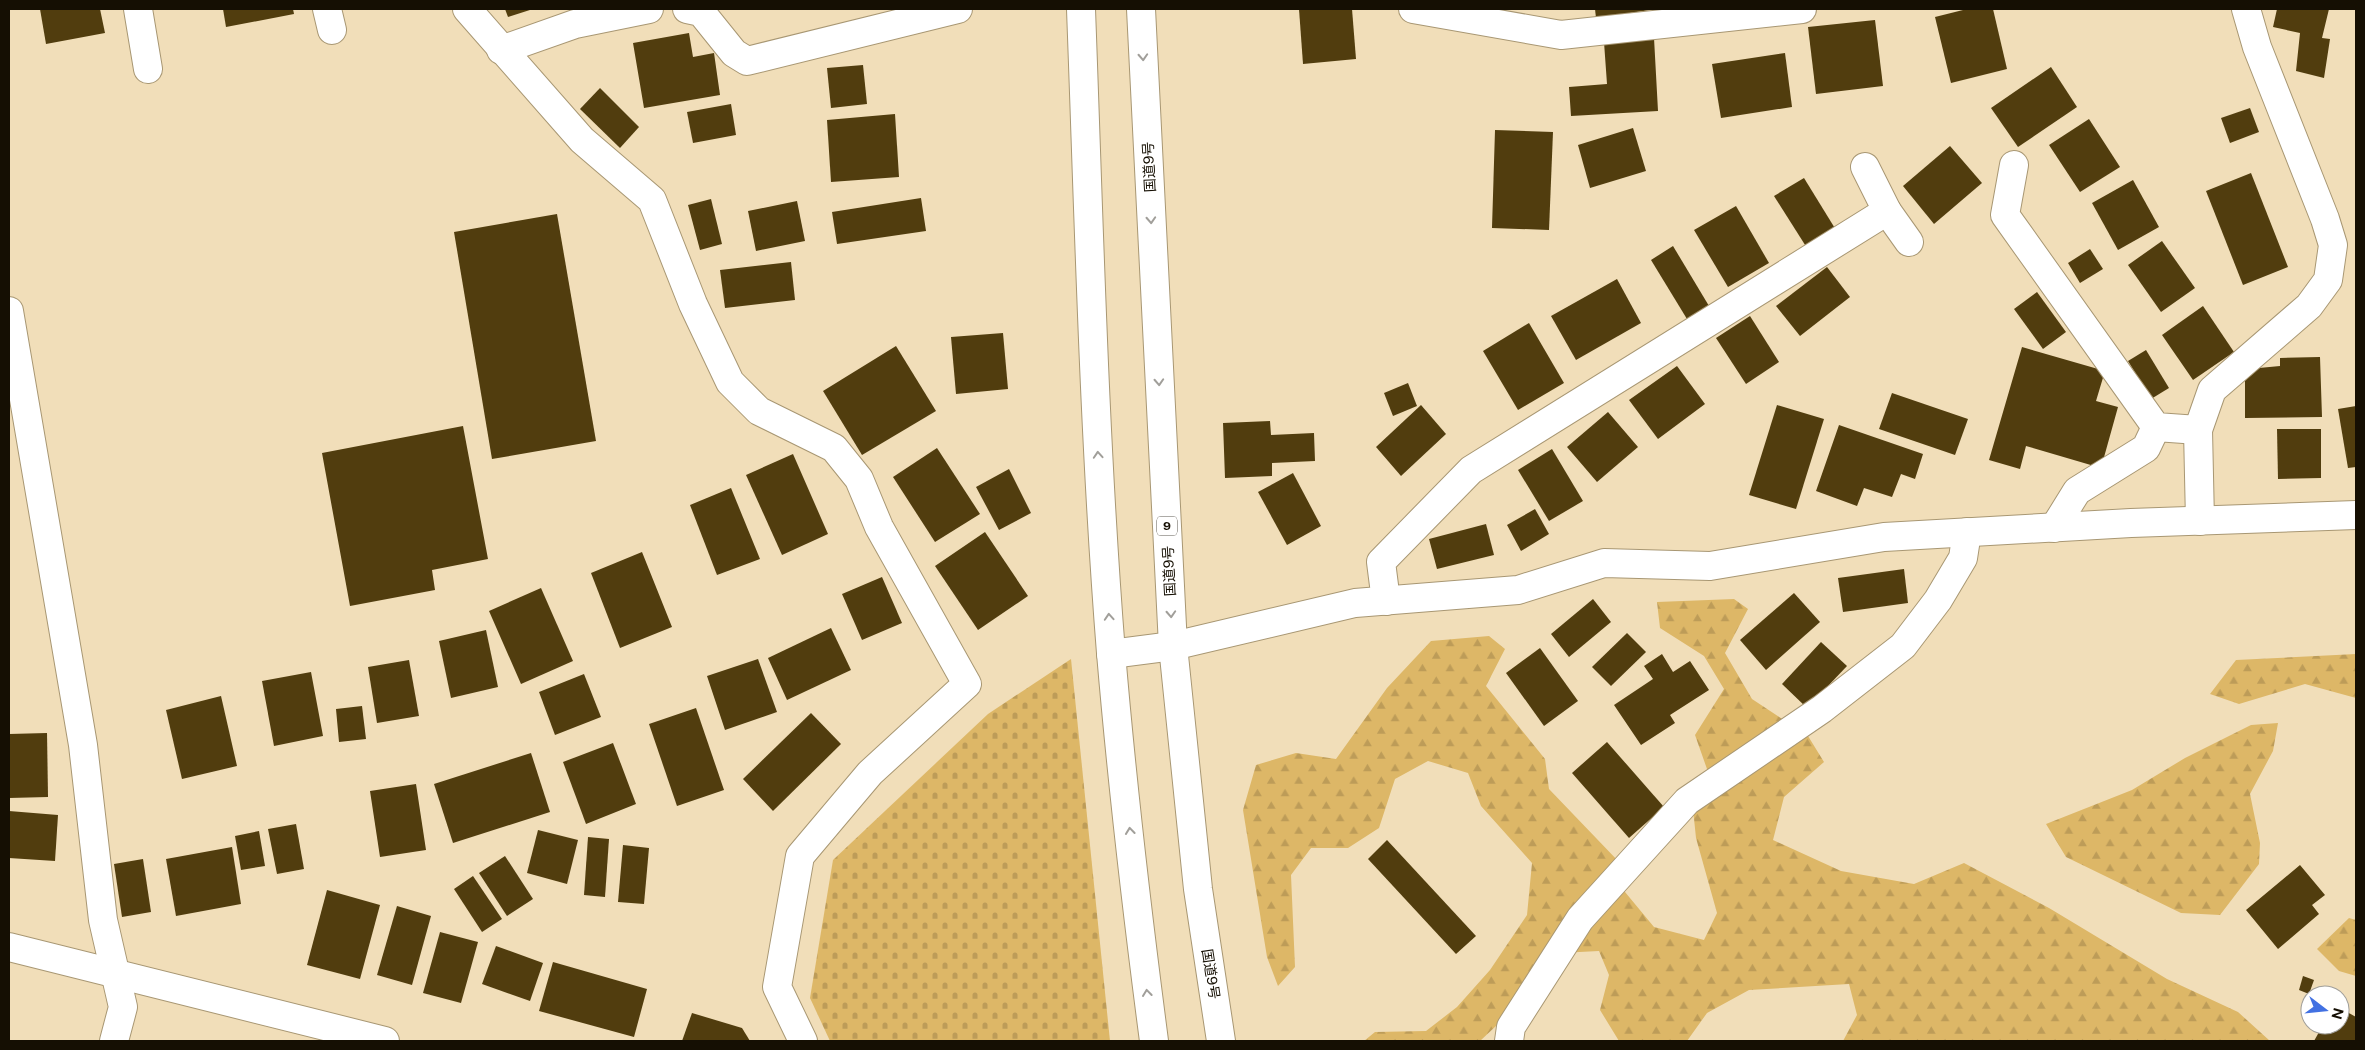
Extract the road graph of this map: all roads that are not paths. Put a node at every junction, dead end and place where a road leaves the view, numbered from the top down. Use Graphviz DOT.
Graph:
graph roads {
  1 [pos="138,9"];
  2 [pos="466,9"];
  3 [pos="649,9"];
  4 [pos="687,9"];
  5 [pos="958,9"];
  6 [pos="1081,9"];
  7 [pos="1141,9"];
  8 [pos="1413,9"];
  9 [pos="1802,9"];
  10 [pos="2246,9"];
  11 [pos="501,50"];
  12 [pos="148,69"];
  13 [pos="2014,165"];
  14 [pos="1865,167"];
  15 [pos="1886,211"];
  16 [pos="1909,242"];
  17 [pos="9,311"];
  18 [pos="2156,427"];
  19 [pos="2198,430"];
  20 [pos="2356,515"];
  21 [pos="2200,520"];
  22 [pos="2054,528"];
  23 [pos="1967,532"];
  24 [pos="1386,601"];
  25 [pos="1173,646"];
  26 [pos="1112,654"];
  27 [pos="9,947"];
  28 [pos="113,973"];
  29 [pos="114,1041"];
  30 [pos="385,1041"];
  31 [pos="803,1041"];
  32 [pos="1154,1041"];
  33 [pos="1221,1041"];
  34 [pos="1509,1041"];
  1 -- 12 [label="main road"];
  2 -- 11 [label="main road"];
  3 -- 11 [label="main road"];
  4 -- 5 [label="main road"];
  26 -- 6 [label="main road, one-way"];
  7 -- 25 [label="main road, 国道9号 / 9, one-way"];
  8 -- 9 [label="main road"];
  10 -- 19 [label="main road"];
  11 -- 31 [label="main road"];
  13 -- 18 [label="main road"];
  14 -- 15 [label="main road"];
  15 -- 16 [label="main road"];
  15 -- 24 [label="main road"];
  17 -- 28 [label="main road"];
  18 -- 19 [label="main road"];
  18 -- 22 [label="main road"];
  19 -- 21 [label="main road"];
  20 -- 21 [label="main road"];
  21 -- 22 [label="main road"];
  22 -- 23 [label="main road"];
  23 -- 24 [label="main road"];
  23 -- 34 [label="main road"];
  24 -- 25 [label="main road"];
  25 -- 26 [label="main road"];
  25 -- 33 [label="main road, 国道9号 / 9"];
  32 -- 26 [label="main road, one-way"];
  27 -- 28 [label="main road"];
  28 -- 29 [label="main road"];
  28 -- 30 [label="main road"];
}
